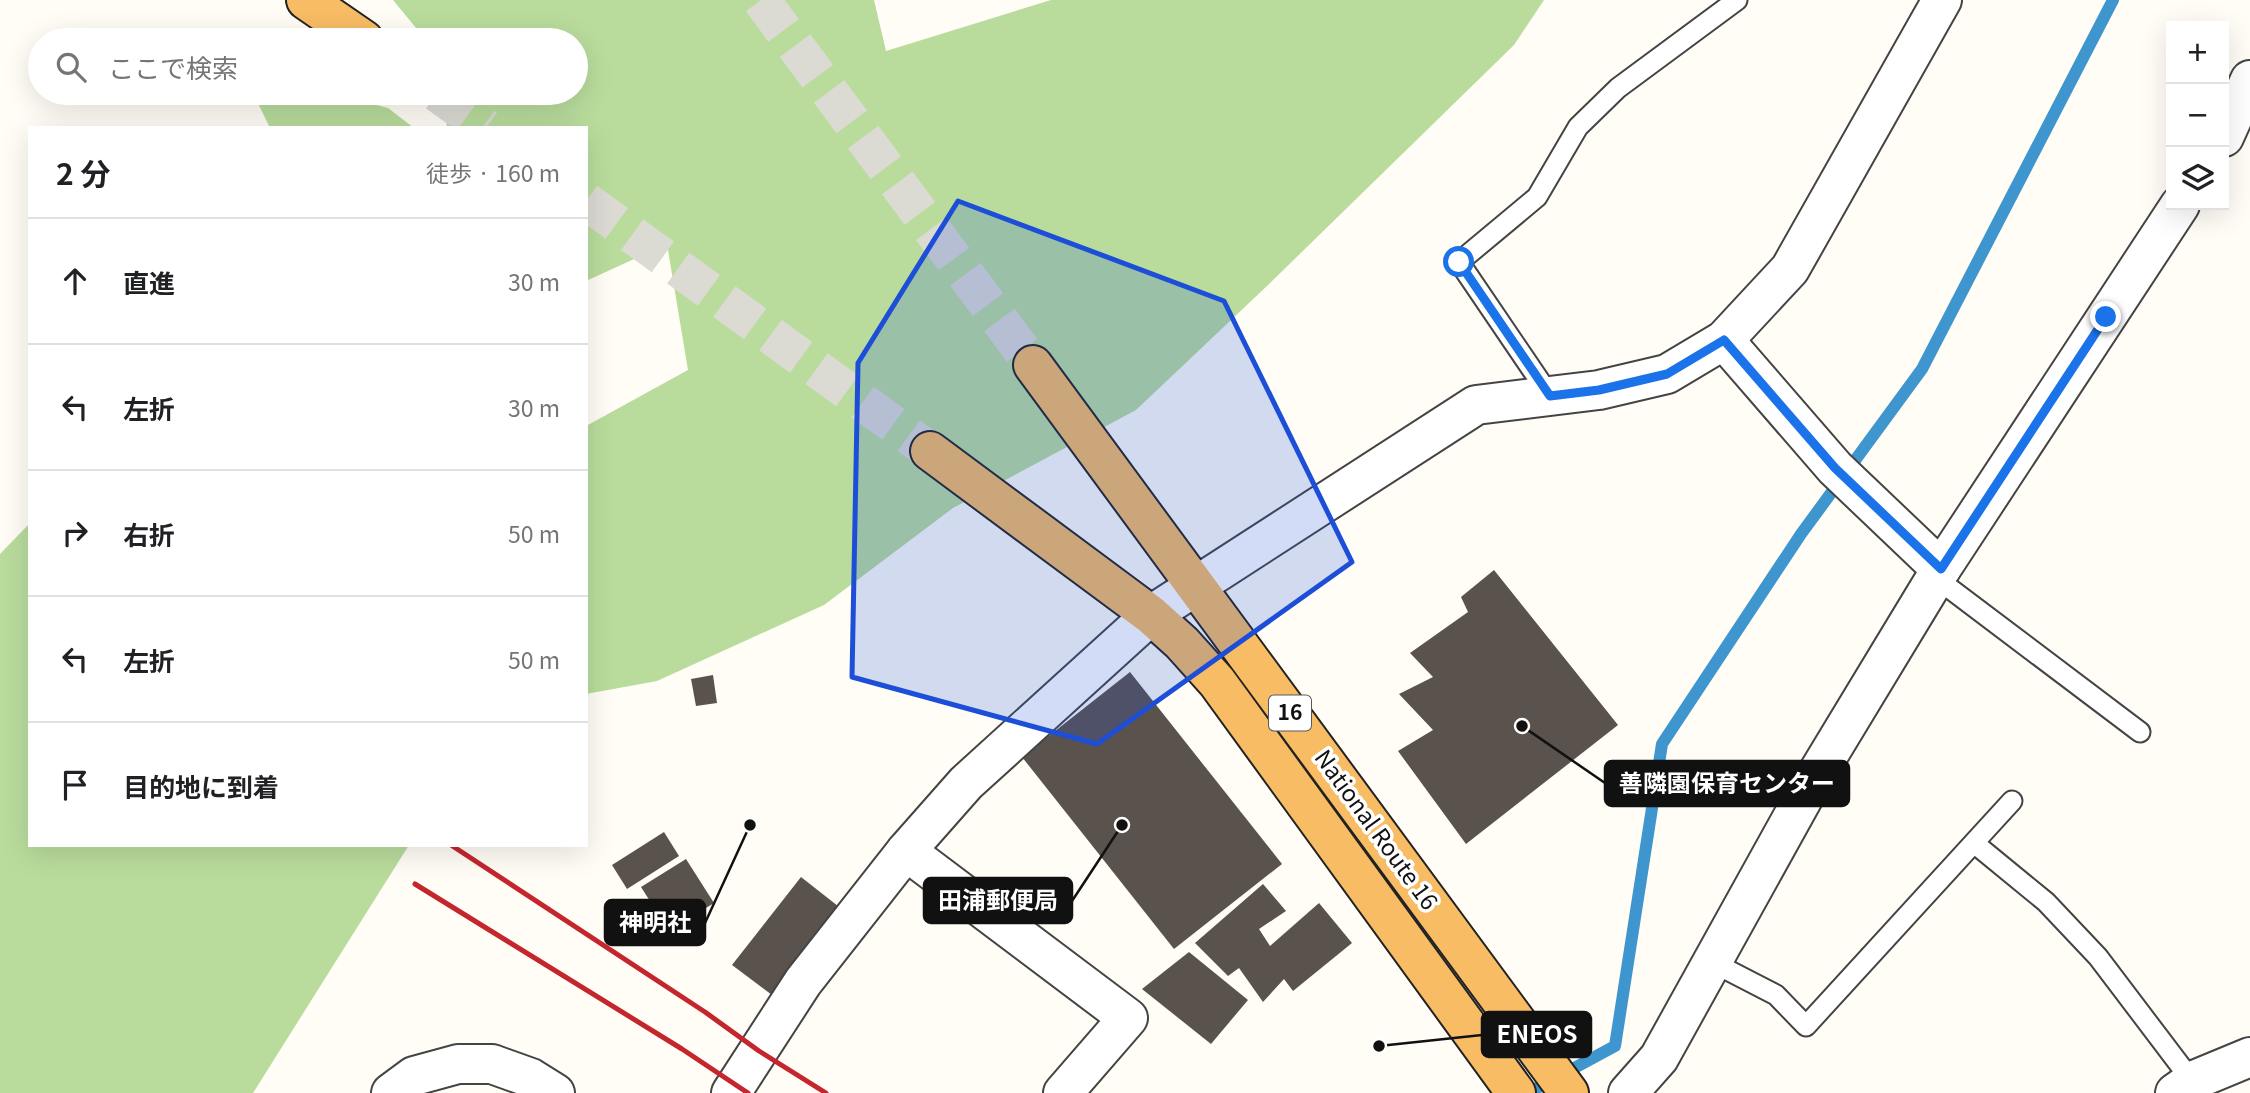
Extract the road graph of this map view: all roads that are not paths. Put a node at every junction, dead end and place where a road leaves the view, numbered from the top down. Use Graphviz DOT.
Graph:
graph roads {
  1 [pos="306,0"];
  2 [pos="1737,0"];
  3 [pos="1942,0"];
  4 [pos="347,28"];
  5 [pos="2250,80"];
  6 [pos="2229,126"];
  7 [pos="2176,210"];
  8 [pos="1724,340"];
  9 [pos="1033,365"];
  10 [pos="1550,396"];
  11 [pos="930,451"];
  12 [pos="1938,574"];
  13 [pos="1196,587"];
  14 [pos="1151,615"];
  15 [pos="2140,732"];
  16 [pos="2012,801"];
  17 [pos="1974,843"];
  18 [pos="906,850"];
  19 [pos="1712,962"];
  20 [pos="2250,1057"];
  21 [pos="1512,1087"];
  22 [pos="2183,1087"];
  23 [pos="391,1093"];
  24 [pos="555,1093"];
  25 [pos="731,1093"];
  26 [pos="1063,1093"];
  27 [pos="1569,1093"];
  28 [pos="1628,1093"];
  1 -- 4 [label="highway"];
  2 -- 10 [label="lane"];
  3 -- 8 [label="street"];
  5 -- 6 [label="street"];
  7 -- 12 [label="street"];
  8 -- 10 [label="street"];
  8 -- 12 [label="street"];
  9 -- 13 [label="highway, National Route 16 / 16"];
  10 -- 13 [label="street"];
  11 -- 14 [label="highway, National Route 16 / 16"];
  12 -- 15 [label="lane"];
  12 -- 19 [label="street"];
  13 -- 14 [label="street"];
  13 -- 27 [label="highway, National Route 16 / 16"];
  14 -- 18 [label="street"];
  14 -- 21 [label="highway, National Route 16 / 16"];
  16 -- 17 [label="lane"];
  17 -- 19 [label="lane"];
  17 -- 22 [label="lane"];
  18 -- 25 [label="street"];
  18 -- 26 [label="street"];
  19 -- 28 [label="street"];
  20 -- 22 [label="street"];
  23 -- 24 [label="street"];
}
